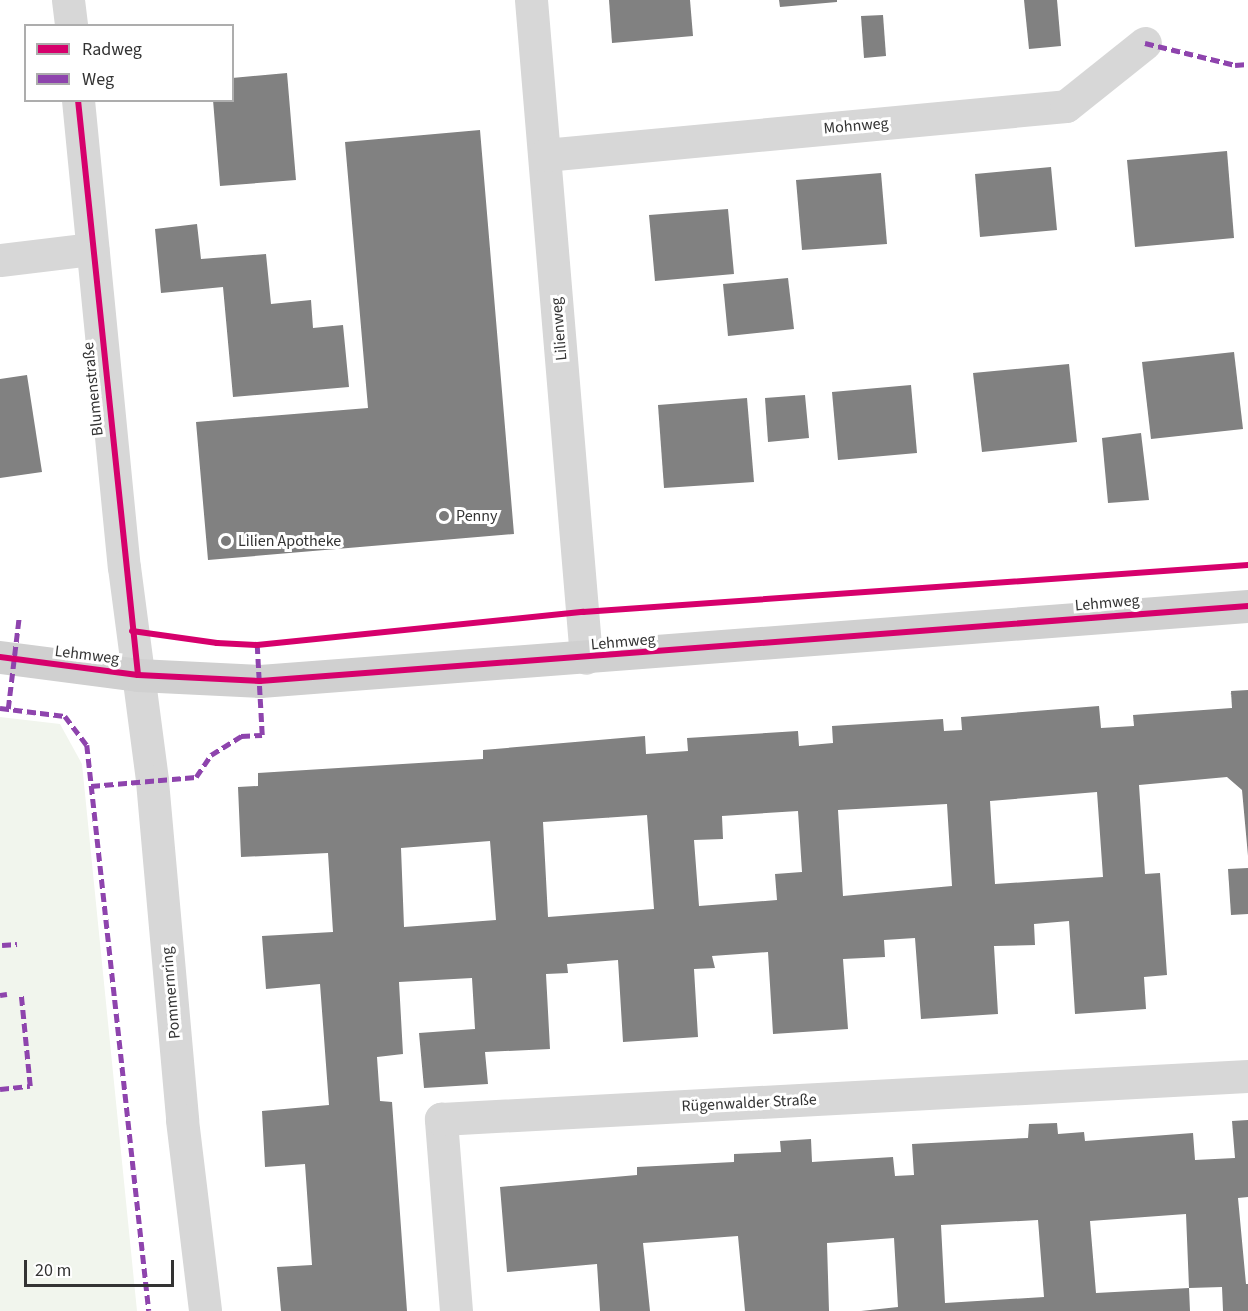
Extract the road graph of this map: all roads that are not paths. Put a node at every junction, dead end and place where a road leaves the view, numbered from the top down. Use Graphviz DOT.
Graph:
graph roads {
  1 [pos="68,0"];
  2 [pos="531,0"];
  3 [pos="71,24"];
  4 [pos="1146,43"];
  5 [pos="78,102"];
  6 [pos="545,155"];
  7 [pos="92,249"];
  8 [pos="0,260"];
  9 [pos="1248,606"];
  10 [pos="0,657"];
  11 [pos="586,658"];
  12 [pos="138,675"];
  13 [pos="1248,1076"];
  14 [pos="204,1311"];
  15 [pos="456,1311"];
  1 -- 3 [label="street"];
  2 -- 6 [label="street, Lilienweg"];
  4 -- 6 [label="street, Mohnweg"];
  5 -- 7 [label="street, Blumenstraße"];
  6 -- 11 [label="street, Lilienweg"];
  7 -- 8 [label="street"];
  7 -- 12 [label="street, Blumenstraße"];
  9 -- 11 [label="street, Lehmweg"];
  10 -- 12 [label="street, Lehmweg"];
  11 -- 12 [label="street, Lehmweg"];
  12 -- 14 [label="street, Pommernring"];
  13 -- 15 [label="street, Rügenwalder Straße"];
}
